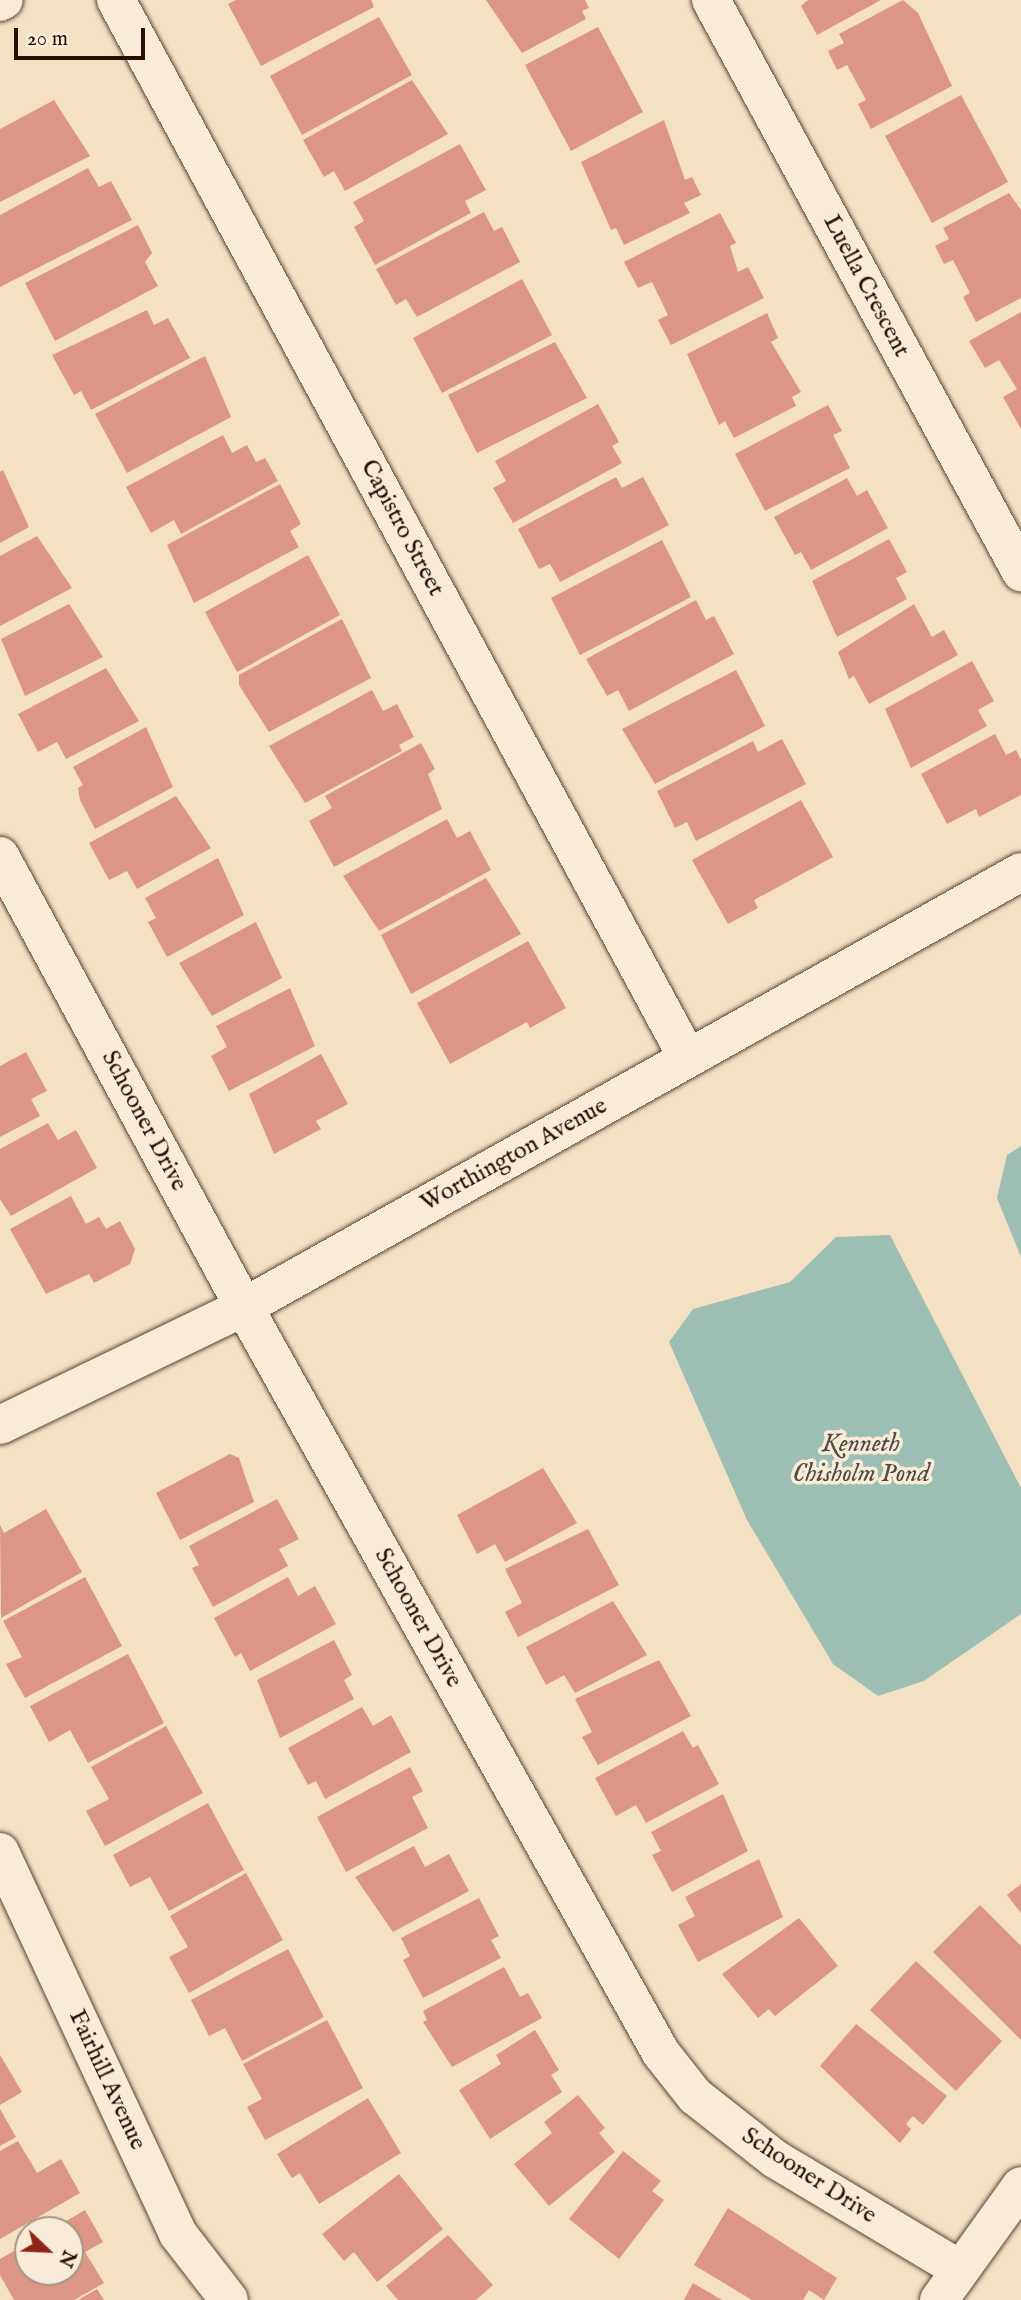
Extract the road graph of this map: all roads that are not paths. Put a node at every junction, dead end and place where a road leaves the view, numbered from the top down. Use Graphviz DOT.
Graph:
graph roads {
  1 [pos="116,0"];
  2 [pos="711,0"];
  3 [pos="1021,572"];
  4 [pos="0,856"];
  5 [pos="1021,872"];
  6 [pos="687,1057"];
  7 [pos="244,1307"];
  8 [pos="0,1425"];
  9 [pos="0,1852"];
  10 [pos="1021,2186"];
  11 [pos="949,2284"];
  12 [pos="229,2300"];
  1 -- 6 [label="street, Capistro Street"];
  2 -- 3 [label="street, Luella Crescent"];
  4 -- 7 [label="street, Schooner Drive"];
  5 -- 6 [label="street, Worthington Avenue"];
  6 -- 7 [label="street, Worthington Avenue"];
  7 -- 8 [label="street, Worthington Avenue"];
  7 -- 11 [label="street, Schooner Drive"];
  9 -- 12 [label="street, Fairhill Avenue"];
  10 -- 11 [label="street"];
}
